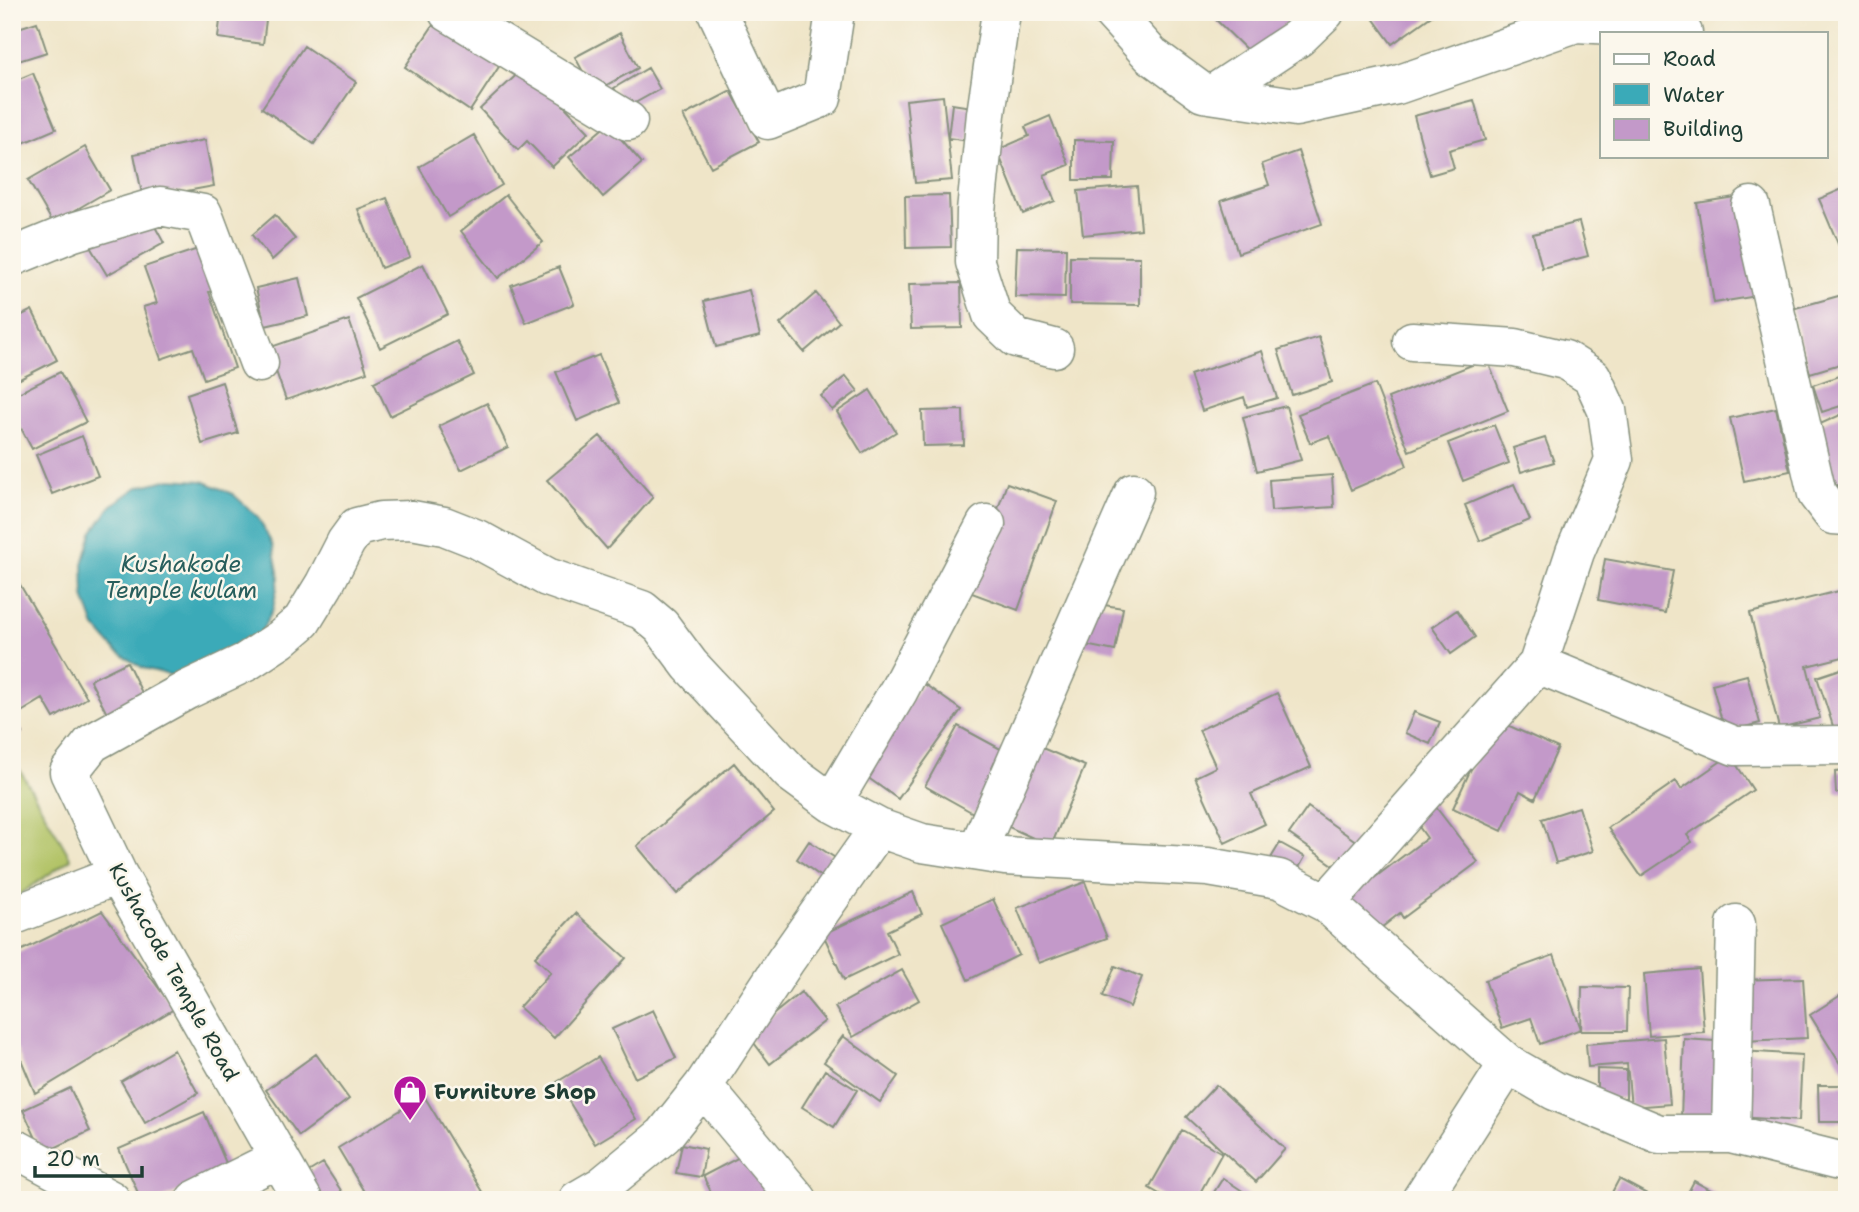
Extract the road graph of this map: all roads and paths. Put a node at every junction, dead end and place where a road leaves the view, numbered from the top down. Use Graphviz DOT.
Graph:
graph roads {
  1 [pos="448,12"];
  2 [pos="717,12"];
  3 [pos="835,12"];
  4 [pos="1001,12"];
  5 [pos="1112,12"];
  6 [pos="1325,12"];
  7 [pos="1678,32"];
  8 [pos="1213,94"];
  9 [pos="628,121"];
  10 [pos="1751,206"];
  11 [pos="12,257"];
  12 [pos="1412,341"];
  13 [pos="1054,348"];
  14 [pos="259,363"];
  15 [pos="1134,492"];
  16 [pos="1847,516"];
  17 [pos="986,524"];
  18 [pos="1538,664"];
  19 [pos="1847,745"];
  20 [pos="832,803"];
  21 [pos="879,828"];
  22 [pos="976,851"];
  23 [pos="118,875"];
  24 [pos="1326,903"];
  25 [pos="12,916"];
  26 [pos="1735,924"];
  27 [pos="1508,1064"];
  28 [pos="703,1086"];
  29 [pos="1731,1134"];
  30 [pos="12,1153"];
  31 [pos="279,1158"];
  32 [pos="1847,1163"];
  33 [pos="111,1200"];
  34 [pos="195,1200"];
  35 [pos="303,1200"];
  36 [pos="578,1200"];
  37 [pos="798,1200"];
  38 [pos="1421,1200"];
  1 -- 9 [label="street"];
  2 -- 3 [label="street"];
  4 -- 13 [label="street"];
  5 -- 8 [label="street"];
  6 -- 8 [label="street"];
  7 -- 8 [label="street"];
  10 -- 16 [label="street"];
  11 -- 14 [label="street"];
  12 -- 18 [label="street"];
  15 -- 22 [label="street"];
  17 -- 20 [label="street"];
  18 -- 19 [label="street"];
  18 -- 24 [label="street"];
  20 -- 21 [label="street"];
  20 -- 23 [label="street, Kushacode Temple Road"];
  21 -- 22 [label="street"];
  21 -- 28 [label="street"];
  22 -- 24 [label="street"];
  23 -- 25 [label="street"];
  23 -- 31 [label="street, Kushacode Temple Road"];
  24 -- 27 [label="street"];
  26 -- 29 [label="street"];
  27 -- 29 [label="street"];
  27 -- 38 [label="street"];
  28 -- 36 [label="street"];
  28 -- 37 [label="street"];
  29 -- 32 [label="street"];
  30 -- 33 [label="street"];
  31 -- 34 [label="street"];
  31 -- 35 [label="street, Kushacode Temple Road"];
}
